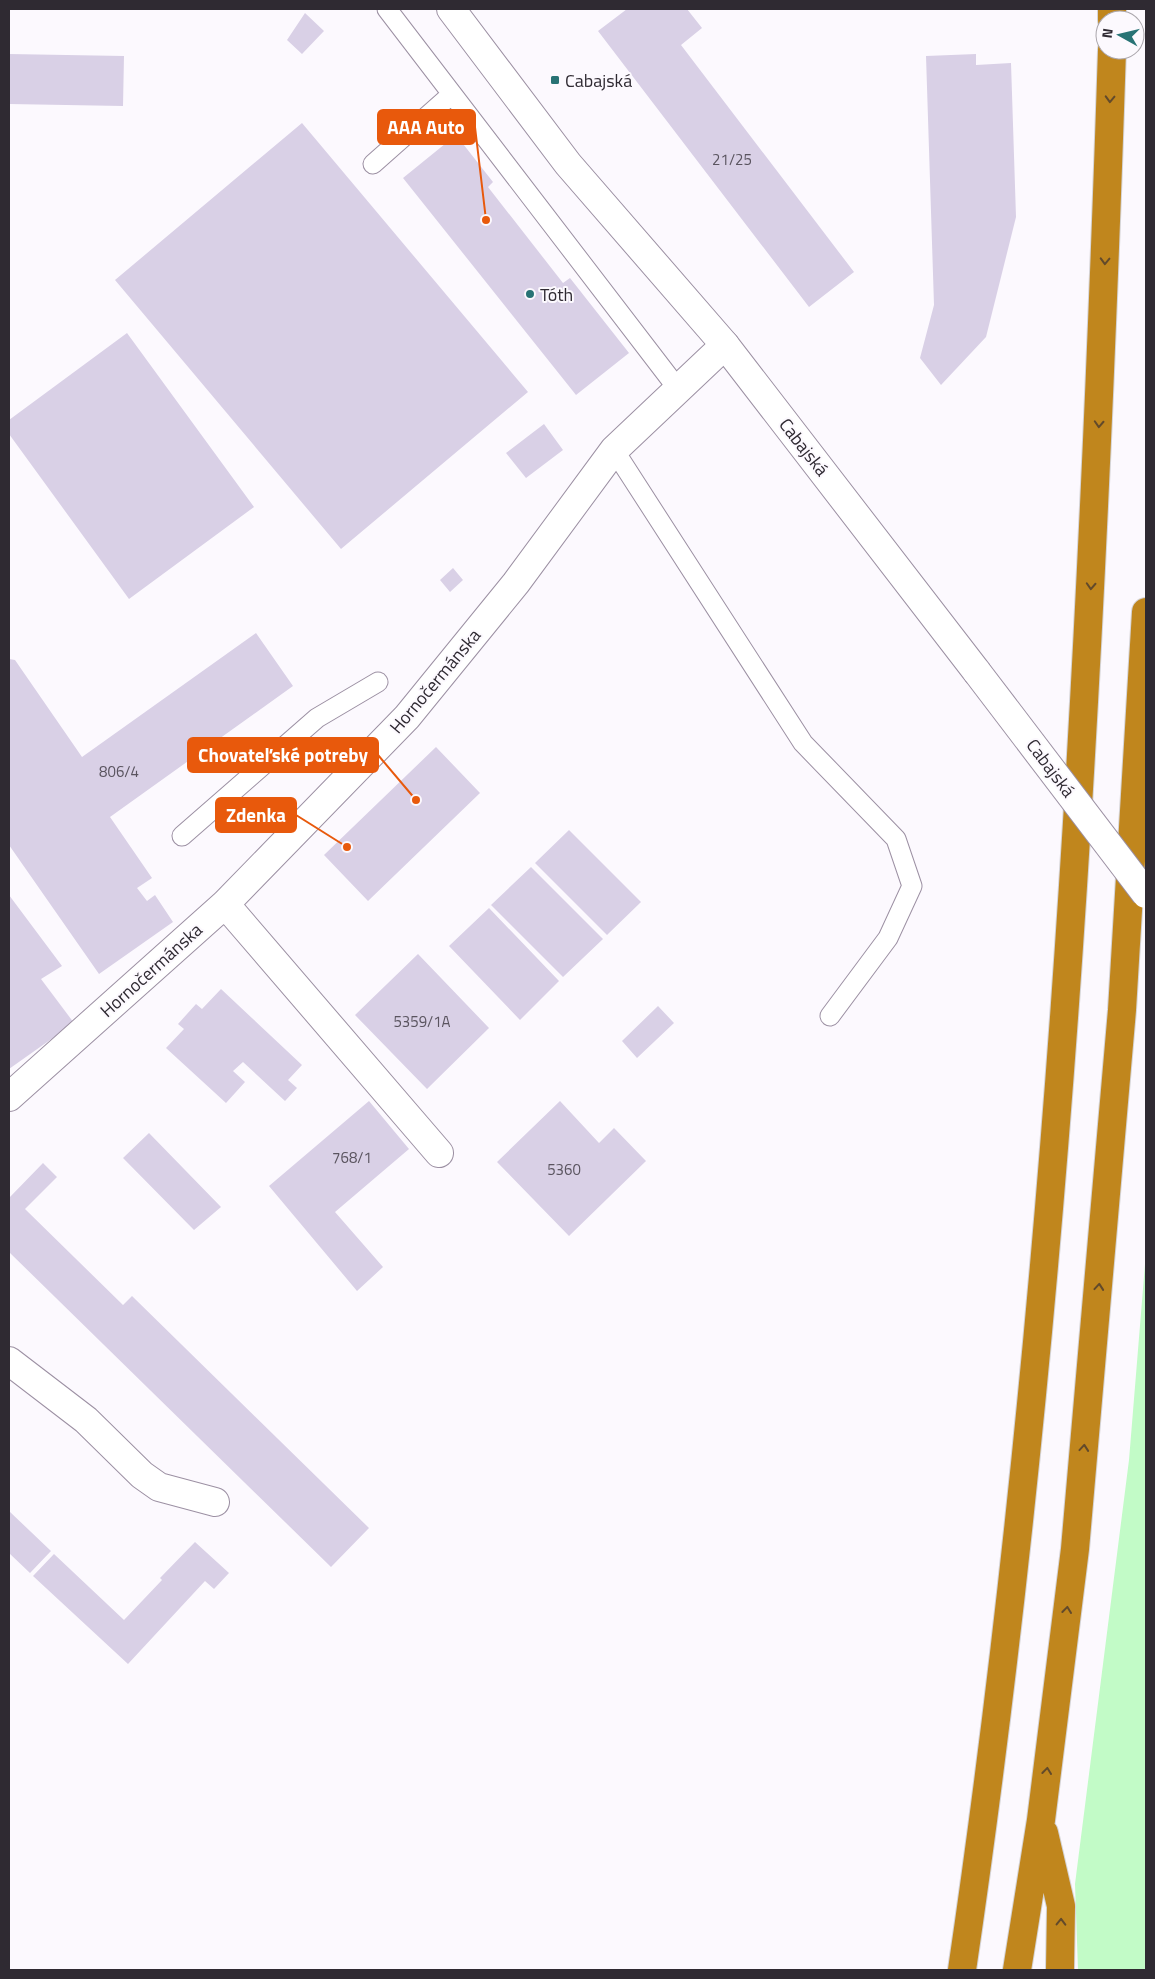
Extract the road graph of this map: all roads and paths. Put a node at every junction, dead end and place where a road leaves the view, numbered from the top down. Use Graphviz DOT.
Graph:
graph roads {
  1 [pos="387,9"];
  2 [pos="451,9"];
  3 [pos="1112,60"];
  4 [pos="452,94"];
  5 [pos="373,164"];
  6 [pos="725,345"];
  7 [pos="678,389"];
  8 [pos="614,450"];
  9 [pos="1146,612"];
  10 [pos="378,682"];
  11 [pos="182,836"];
  12 [pos="1146,894"];
  13 [pos="225,904"];
  14 [pos="830,1016"];
  15 [pos="9,1096"];
  16 [pos="440,1153"];
  17 [pos="9,1362"];
  18 [pos="215,1502"];
  19 [pos="1041,1820"];
  20 [pos="962,1970"];
  21 [pos="1017,1970"];
  22 [pos="1060,1970"];
  1 -- 4 [label="lane"];
  2 -- 6 [label="street, Cabajská"];
  3 -- 20 [label="highway, one-way"];
  4 -- 5 [label="lane"];
  4 -- 7 [label="lane"];
  6 -- 7 [label="street, Hornočermánska"];
  6 -- 12 [label="street, Cabajská, bridge"];
  7 -- 8 [label="street, Hornočermánska"];
  8 -- 13 [label="street, Hornočermánska"];
  8 -- 14 [label="lane"];
  19 -- 9 [label="highway, one-way"];
  10 -- 11 [label="lane"];
  13 -- 15 [label="street, Hornočermánska"];
  13 -- 16 [label="street"];
  17 -- 18 [label="street"];
  19 -- 21 [label="highway"];
  22 -- 19 [label="highway, one-way"];
}
